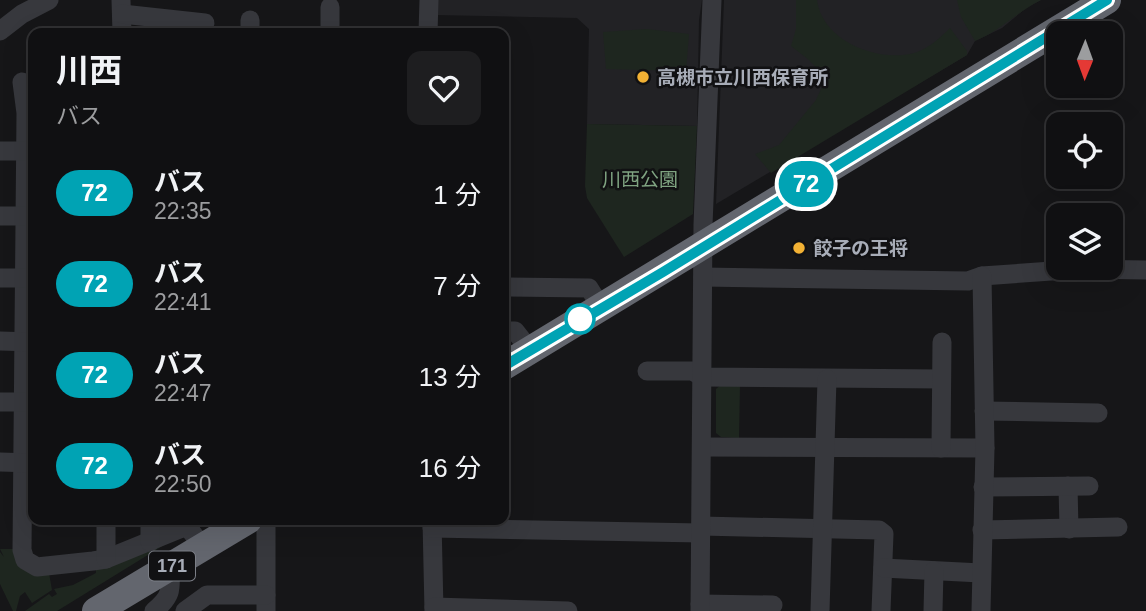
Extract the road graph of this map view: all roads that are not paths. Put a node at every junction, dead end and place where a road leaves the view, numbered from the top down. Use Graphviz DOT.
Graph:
graph roads {
  1 [pos="49,0"];
  2 [pos="429,0"];
  3 [pos="712,0"];
  4 [pos="1107,0"];
  5 [pos="17,7"];
  6 [pos="330,7"];
  7 [pos="122,16"];
  8 [pos="205,23"];
  9 [pos="330,28"];
  10 [pos="428,28"];
  11 [pos="0,31"];
  12 [pos="22,82"];
  13 [pos="28,126"];
  14 [pos="28,151"];
  15 [pos="0,152"];
  16 [pos="0,216"];
  17 [pos="28,216"];
  18 [pos="703,247"];
  19 [pos="1146,270"];
  20 [pos="982,276"];
  21 [pos="703,277"];
  22 [pos="0,278"];
  23 [pos="28,278"];
  24 [pos="509,287"];
  25 [pos="601,307"];
  26 [pos="509,331"];
  27 [pos="0,341"];
  28 [pos="28,342"];
  29 [pos="942,342"];
  30 [pos="530,350"];
  31 [pos="509,363"];
  32 [pos="647,371"];
  33 [pos="703,377"];
  34 [pos="827,379"];
  35 [pos="941,379"];
  36 [pos="0,402"];
  37 [pos="28,402"];
  38 [pos="984,411"];
  39 [pos="1098,413"];
  40 [pos="702,447"];
  41 [pos="826,448"];
  42 [pos="941,448"];
  43 [pos="985,448"];
  44 [pos="0,462"];
  45 [pos="28,463"];
  46 [pos="1068,486"];
  47 [pos="1089,486"];
  48 [pos="983,487"];
  49 [pos="106,525"];
  50 [pos="150,525"];
  51 [pos="239,525"];
  52 [pos="266,525"];
  53 [pos="432,525"];
  54 [pos="477,525"];
  55 [pos="1118,527"];
  56 [pos="1069,528"];
  57 [pos="824,529"];
  58 [pos="701,530"];
  59 [pos="982,530"];
  60 [pos="150,542"];
  61 [pos="202,547"];
  62 [pos="106,559"];
  63 [pos="170,567"];
  64 [pos="883,569"];
  65 [pos="934,571"];
  66 [pos="981,573"];
  67 [pos="266,603"];
  68 [pos="773,605"];
  69 [pos="700,607"];
  70 [pos="434,609"];
  71 [pos="96,611"];
  72 [pos="154,611"];
  73 [pos="185,611"];
  74 [pos="568,611"];
  75 [pos="820,611"];
  76 [pos="881,611"];
  77 [pos="933,611"];
  78 [pos="981,611"];
  1 -- 5 [label="street"];
  2 -- 10 [label="street"];
  3 -- 18 [label="street"];
  4 -- 18 [label="highway"];
  5 -- 11 [label="street"];
  6 -- 9 [label="street"];
  7 -- 8 [label="street"];
  12 -- 13 [label="street"];
  14 -- 15 [label="street"];
  16 -- 17 [label="street"];
  18 -- 21 [label="street"];
  18 -- 25 [label="highway"];
  19 -- 20 [label="street"];
  20 -- 21 [label="street"];
  20 -- 38 [label="street"];
  21 -- 33 [label="street"];
  22 -- 23 [label="street"];
  24 -- 25 [label="street"];
  25 -- 30 [label="highway"];
  26 -- 30 [label="street"];
  27 -- 28 [label="street"];
  29 -- 35 [label="street"];
  30 -- 31 [label="highway"];
  32 -- 33 [label="street"];
  33 -- 34 [label="street"];
  33 -- 40 [label="street"];
  34 -- 35 [label="street"];
  34 -- 41 [label="street"];
  35 -- 42 [label="street"];
  36 -- 37 [label="street"];
  37 -- 45 [label="street"];
  38 -- 39 [label="street"];
  38 -- 43 [label="street"];
  40 -- 41 [label="street"];
  40 -- 58 [label="street"];
  41 -- 42 [label="street"];
  41 -- 57 [label="street"];
  42 -- 43 [label="street"];
  43 -- 48 [label="street"];
  44 -- 45 [label="street"];
  45 -- 62 [label="street"];
  46 -- 47 [label="street"];
  46 -- 48 [label="street"];
  46 -- 56 [label="street"];
  48 -- 59 [label="street"];
  49 -- 62 [label="street"];
  50 -- 60 [label="street"];
  51 -- 61 [label="highway, 171"];
  52 -- 67 [label="street"];
  53 -- 70 [label="street"];
  54 -- 58 [label="street"];
  55 -- 56 [label="street"];
  56 -- 59 [label="street"];
  57 -- 58 [label="street"];
  57 -- 64 [label="street"];
  57 -- 75 [label="street"];
  58 -- 69 [label="street"];
  59 -- 66 [label="street"];
  60 -- 61 [label="street"];
  60 -- 62 [label="street"];
  61 -- 63 [label="highway, 171"];
  63 -- 71 [label="highway, 171"];
  63 -- 72 [label="street"];
  64 -- 65 [label="street"];
  64 -- 76 [label="street"];
  65 -- 66 [label="street"];
  65 -- 77 [label="street"];
  66 -- 78 [label="street"];
  67 -- 73 [label="street"];
  68 -- 69 [label="street"];
  70 -- 74 [label="street"];
}
